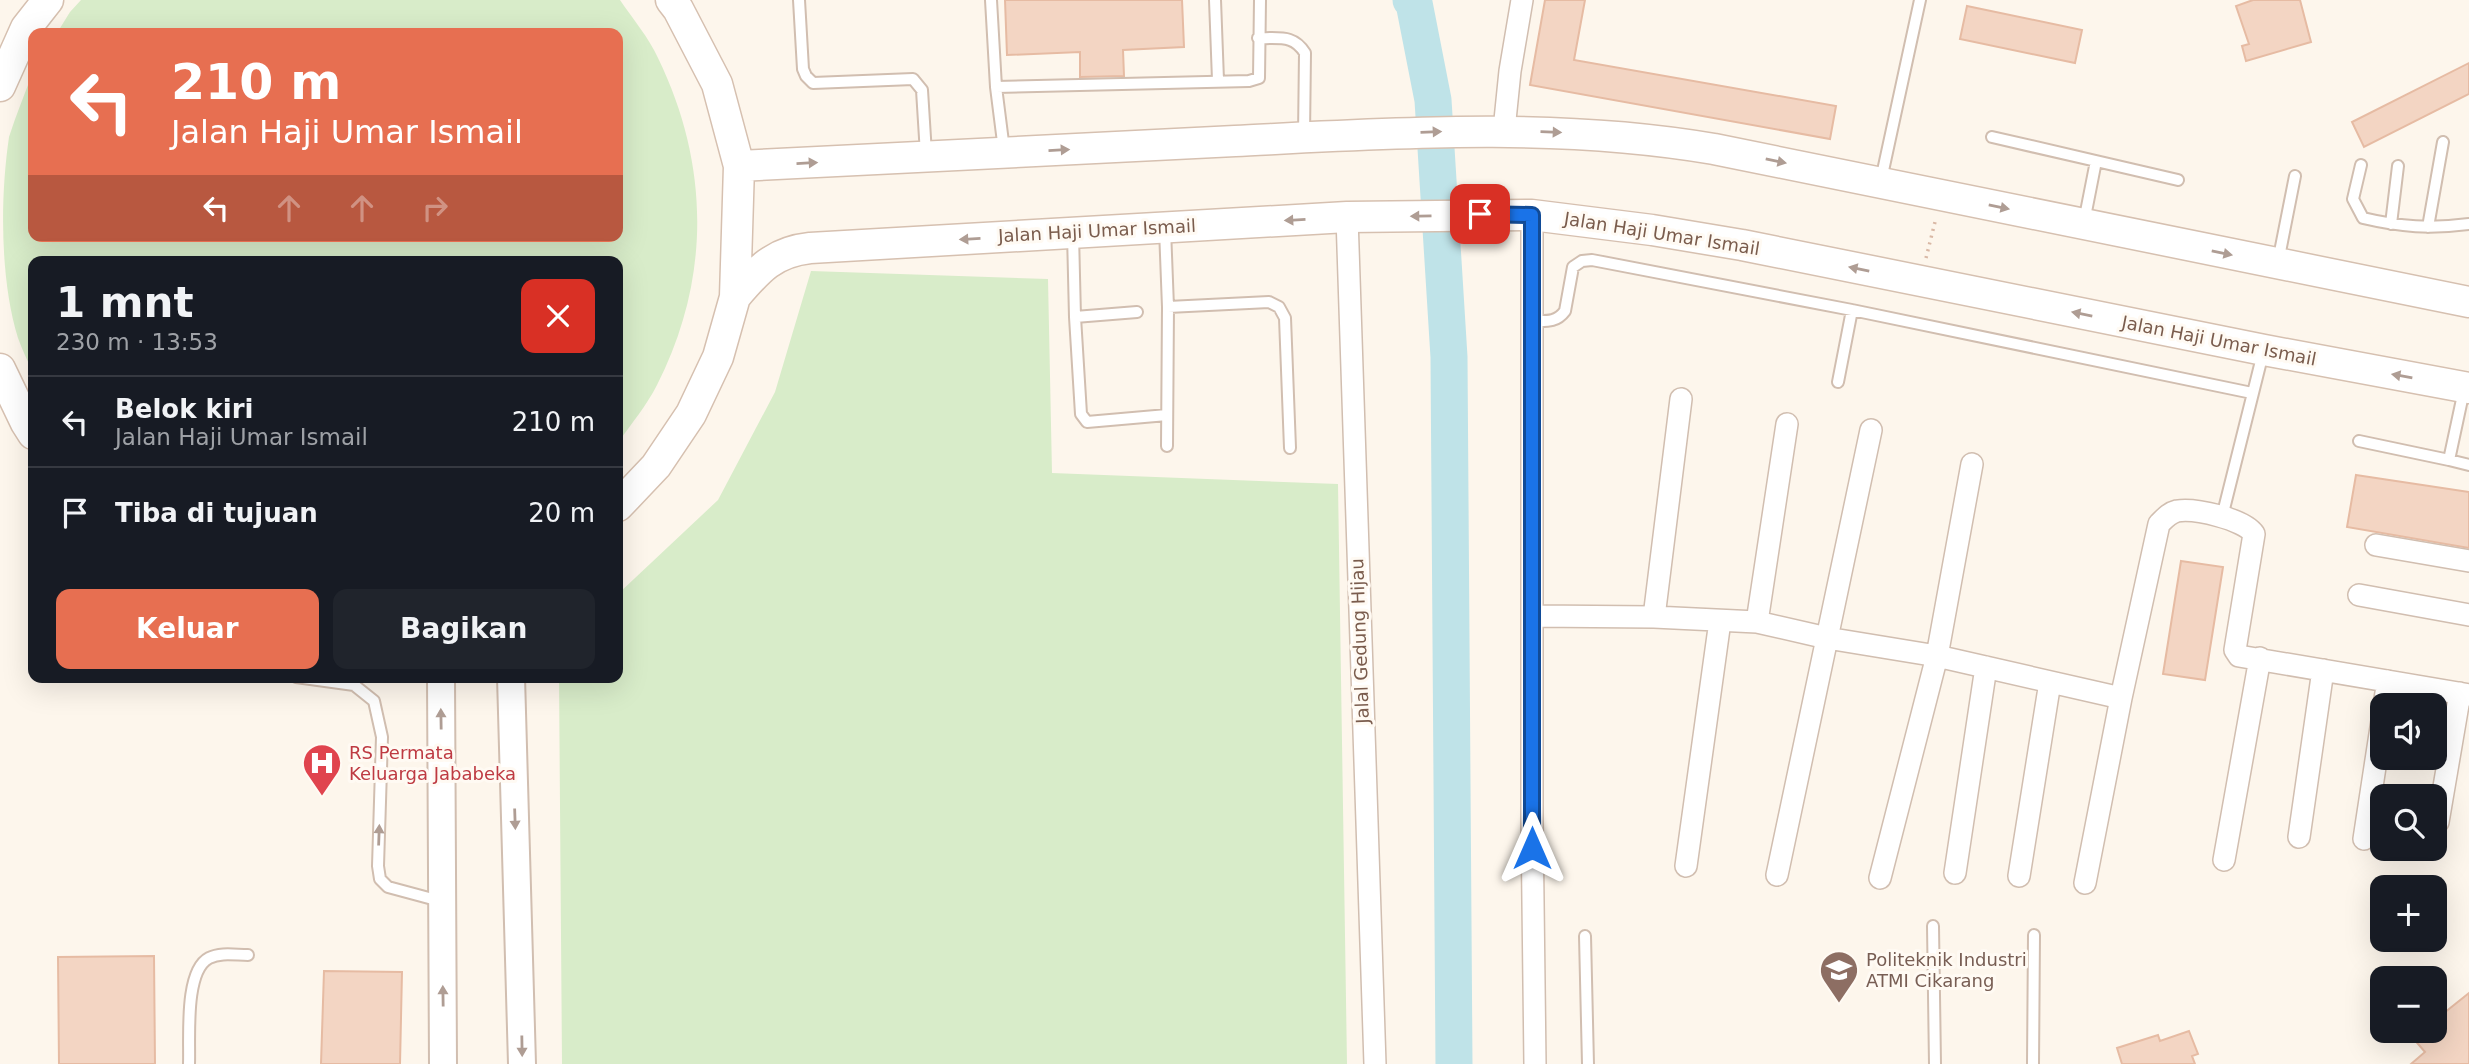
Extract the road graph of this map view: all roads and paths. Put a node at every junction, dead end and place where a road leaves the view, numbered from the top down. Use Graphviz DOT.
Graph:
graph roads {
  1 [pos="48,0"];
  2 [pos="671,0"];
  3 [pos="799,0"];
  4 [pos="991,0"];
  5 [pos="1215,0"];
  6 [pos="1260,0"];
  7 [pos="1522,0"];
  8 [pos="1920,0"];
  9 [pos="1258,38"];
  10 [pos="1218,80"];
  11 [pos="0,86"];
  12 [pos="996,87"];
  13 [pos="1494,130"];
  14 [pos="1304,137"];
  15 [pos="1992,137"];
  16 [pos="2443,142"];
  17 [pos="1004,153"];
  18 [pos="927,157"];
  19 [pos="2096,161"];
  20 [pos="2361,165"];
  21 [pos="739,166"];
  22 [pos="2398,166"];
  23 [pos="2295,176"];
  24 [pos="2178,180"];
  25 [pos="1880,183"];
  26 [pos="1942,195"];
  27 [pos="2469,213"];
  28 [pos="1532,215"];
  29 [pos="1355,217"];
  30 [pos="2469,222"];
  31 [pos="2083,225"];
  32 [pos="2391,225"];
  33 [pos="2428,227"];
  34 [pos="1165,228"];
  35 [pos="1073,233"];
  36 [pos="2277,264"];
  37 [pos="1920,282"];
  38 [pos="735,297"];
  39 [pos="2469,302"];
  40 [pos="1168,307"];
  41 [pos="1852,310"];
  42 [pos="1137,312"];
  43 [pos="1075,317"];
  44 [pos="1532,321"];
  45 [pos="2264,350"];
  46 [pos="0,369"];
  47 [pos="1838,382"];
  48 [pos="2467,388"];
  49 [pos="2252,393"];
  50 [pos="1681,399"];
  51 [pos="1167,415"];
  52 [pos="1787,424"];
  53 [pos="28,426"];
  54 [pos="1871,430"];
  55 [pos="2359,441"];
  56 [pos="1167,446"];
  57 [pos="1290,447"];
  58 [pos="2449,460"];
  59 [pos="1972,464"];
  60 [pos="2469,465"];
  61 [pos="623,501"];
  62 [pos="2222,517"];
  63 [pos="2376,545"];
  64 [pos="2469,561"];
  65 [pos="2360,595"];
  66 [pos="1533,615"];
  67 [pos="2469,615"];
  68 [pos="1654,617"];
  69 [pos="1720,621"];
  70 [pos="1757,622"];
  71 [pos="1827,638"];
  72 [pos="1937,656"];
  73 [pos="2260,658"];
  74 [pos="1986,667"];
  75 [pos="2323,670"];
  76 [pos="2388,681"];
  77 [pos="2050,682"];
  78 [pos="340,683"];
  79 [pos="441,683"];
  80 [pos="511,683"];
  81 [pos="2386,693"];
  82 [pos="2465,694"];
  83 [pos="2121,698"];
  84 [pos="2375,770"];
  85 [pos="2446,784"];
  86 [pos="2299,837"];
  87 [pos="2364,839"];
  88 [pos="2224,860"];
  89 [pos="1686,866"];
  90 [pos="1955,873"];
  91 [pos="1777,875"];
  92 [pos="2019,876"];
  93 [pos="1880,878"];
  94 [pos="2085,883"];
  95 [pos="443,902"];
  96 [pos="1933,926"];
  97 [pos="2034,934"];
  98 [pos="1585,936"];
  99 [pos="248,955"];
  100 [pos="190,1064"];
  101 [pos="443,1064"];
  102 [pos="522,1064"];
  103 [pos="1375,1064"];
  104 [pos="1535,1064"];
  105 [pos="1588,1064"];
  106 [pos="1936,1064"];
  107 [pos="2034,1064"];
  1 -- 11 [label="main road"];
  2 -- 21 [label="main road"];
  3 -- 18 [label="lane"];
  4 -- 12 [label="lane"];
  5 -- 10 [label="lane"];
  6 -- 9 [label="lane"];
  7 -- 13 [label="street"];
  8 -- 25 [label="lane"];
  9 -- 10 [label="lane"];
  9 -- 14 [label="lane"];
  10 -- 12 [label="lane"];
  12 -- 17 [label="lane"];
  14 -- 13 [label="main road, one-way"];
  13 -- 25 [label="main road, one-way"];
  17 -- 14 [label="main road, one-way"];
  15 -- 19 [label="lane"];
  16 -- 33 [label="lane"];
  17 -- 18 [label="main road"];
  21 -- 18 [label="main road, one-way"];
  19 -- 24 [label="lane"];
  19 -- 31 [label="lane"];
  20 -- 32 [label="lane"];
  21 -- 38 [label="main road"];
  22 -- 32 [label="lane"];
  23 -- 36 [label="lane"];
  25 -- 26 [label="main road"];
  26 -- 31 [label="main road, one-way"];
  26 -- 37 [label="path"];
  27 -- 30 [label="lane"];
  28 -- 29 [label="main road, Jalan Haji Umar Ismail, one-way"];
  37 -- 28 [label="main road, Jalan Haji Umar Ismail, one-way"];
  28 -- 44 [label="street"];
  29 -- 34 [label="main road, Jalan Haji Umar Ismail, one-way"];
  29 -- 103 [label="street, Jalal Gedung Hijau"];
  30 -- 33 [label="lane"];
  31 -- 36 [label="main road, one-way"];
  32 -- 33 [label="lane"];
  34 -- 35 [label="main road, Jalan Haji Umar Ismail"];
  34 -- 40 [label="lane"];
  35 -- 38 [label="main road, Jalan Haji Umar Ismail, one-way"];
  35 -- 43 [label="lane"];
  36 -- 39 [label="main road"];
  45 -- 37 [label="main road, Jalan Haji Umar Ismail, one-way"];
  38 -- 61 [label="main road"];
  40 -- 51 [label="lane"];
  40 -- 57 [label="lane"];
  41 -- 44 [label="lane"];
  41 -- 47 [label="lane"];
  41 -- 49 [label="lane"];
  42 -- 43 [label="lane"];
  43 -- 51 [label="lane"];
  44 -- 66 [label="street"];
  48 -- 45 [label="main road, Jalan Haji Umar Ismail, one-way"];
  45 -- 49 [label="lane"];
  46 -- 53 [label="main road"];
  48 -- 58 [label="lane"];
  49 -- 62 [label="lane"];
  50 -- 68 [label="street"];
  51 -- 56 [label="lane"];
  52 -- 70 [label="street"];
  54 -- 71 [label="street"];
  55 -- 58 [label="lane"];
  58 -- 60 [label="lane"];
  59 -- 72 [label="street"];
  62 -- 73 [label="street"];
  62 -- 83 [label="street"];
  63 -- 64 [label="street"];
  65 -- 67 [label="street"];
  66 -- 68 [label="street"];
  66 -- 104 [label="street"];
  68 -- 69 [label="street"];
  69 -- 70 [label="street"];
  69 -- 89 [label="street"];
  70 -- 71 [label="street"];
  71 -- 72 [label="street"];
  71 -- 91 [label="street"];
  72 -- 74 [label="street"];
  72 -- 93 [label="street"];
  73 -- 75 [label="street"];
  73 -- 88 [label="street"];
  74 -- 77 [label="street"];
  74 -- 90 [label="street"];
  75 -- 76 [label="street"];
  75 -- 86 [label="street"];
  76 -- 81 [label="street"];
  76 -- 82 [label="street"];
  77 -- 83 [label="street"];
  77 -- 92 [label="street"];
  95 -- 78 [label="lane, one-way"];
  95 -- 79 [label="street, one-way"];
  80 -- 102 [label="street, one-way"];
  82 -- 85 [label="street"];
  83 -- 94 [label="street"];
  84 -- 87 [label="street"];
  101 -- 95 [label="street, one-way"];
  96 -- 106 [label="lane"];
  97 -- 107 [label="lane"];
  98 -- 105 [label="lane"];
  99 -- 100 [label="lane"];
}
